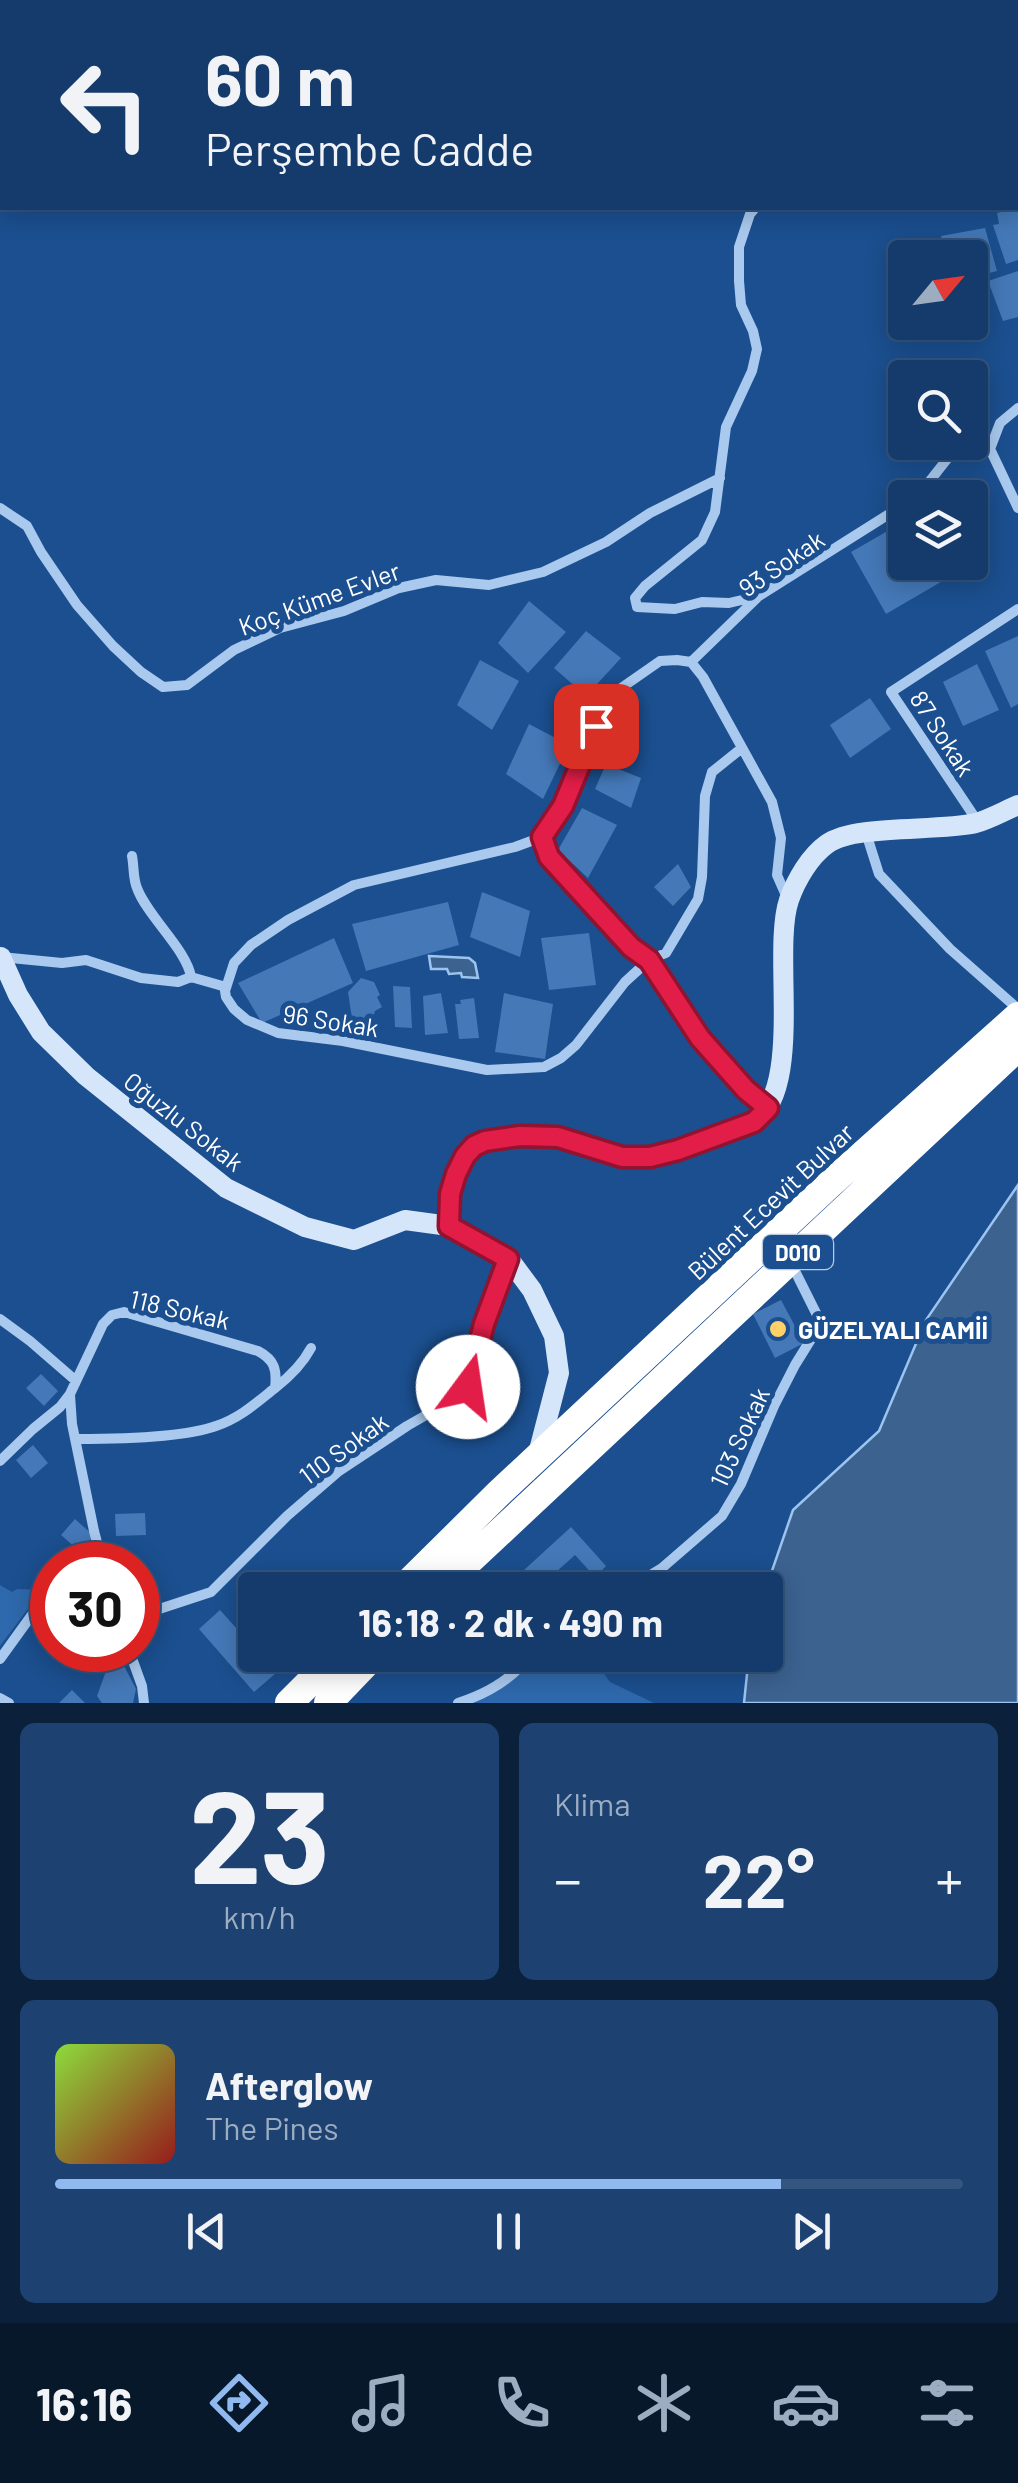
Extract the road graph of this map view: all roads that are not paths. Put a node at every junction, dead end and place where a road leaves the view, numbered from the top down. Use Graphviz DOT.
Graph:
graph roads {
  1 [pos="753,210"];
  2 [pos="1018,408"];
  3 [pos="990,449"];
  4 [pos="720,478"];
  5 [pos="930,480"];
  6 [pos="0,508"];
  7 [pos="1018,508"];
  8 [pos="888,515"];
  9 [pos="759,596"];
  10 [pos="1018,609"];
  11 [pos="691,662"];
  12 [pos="742,748"];
  13 [pos="1018,805"];
  14 [pos="978,822"];
  15 [pos="866,833"];
  16 [pos="542,837"];
  17 [pos="132,856"];
  18 [pos="788,902"];
  19 [pos="0,957"];
  20 [pos="649,960"];
  21 [pos="190,977"];
  22 [pos="226,987"];
  23 [pos="1018,1012"];
  24 [pos="1018,1048"];
  25 [pos="768,1108"];
  26 [pos="449,1226"];
  27 [pos="508,1259"];
  28 [pos="790,1260"];
  29 [pos="0,1319"];
  30 [pos="311,1348"];
  31 [pos="75,1380"];
  32 [pos="275,1388"];
  33 [pos="70,1394"];
  34 [pos="76,1438"];
  35 [pos="537,1458"];
  36 [pos="0,1460"];
  37 [pos="97,1542"];
  38 [pos="420,1572"];
  39 [pos="457,1572"];
  40 [pos="654,1572"];
  41 [pos="160,1609"];
  42 [pos="30,1617"];
  43 [pos="0,1659"];
  44 [pos="137,1672"];
  45 [pos="319,1672"];
  46 [pos="358,1672"];
  47 [pos="514,1672"];
  48 [pos="0,1698"];
  49 [pos="9,1703"];
  50 [pos="144,1703"];
  51 [pos="289,1703"];
  52 [pos="328,1703"];
  53 [pos="458,1703"];
  1 -- 4 [label="street"];
  2 -- 3 [label="street"];
  3 -- 5 [label="street"];
  3 -- 7 [label="street"];
  4 -- 6 [label="street, Koç Küme Evler"];
  4 -- 9 [label="street"];
  8 -- 9 [label="street, 93 Sokak"];
  9 -- 11 [label="street, 93 Sokak"];
  10 -- 14 [label="street, 87 Sokak"];
  11 -- 12 [label="street"];
  11 -- 16 [label="street"];
  12 -- 18 [label="street"];
  12 -- 20 [label="street, 96 Sokak"];
  13 -- 14 [label="main road"];
  14 -- 15 [label="main road"];
  15 -- 18 [label="main road"];
  15 -- 23 [label="street"];
  16 -- 20 [label="street"];
  16 -- 22 [label="street"];
  17 -- 21 [label="street"];
  18 -- 25 [label="main road"];
  19 -- 21 [label="street"];
  19 -- 26 [label="main road, Oğuzlu Sokak"];
  20 -- 22 [label="street, 96 Sokak"];
  20 -- 25 [label="street"];
  21 -- 22 [label="street"];
  23 -- 35 [label="highway, Bülent Ecevit Bulvar"];
  24 -- 28 [label="highway, D010"];
  25 -- 26 [label="main road"];
  26 -- 27 [label="main road"];
  27 -- 35 [label="main road"];
  27 -- 41 [label="street, 110 Sokak"];
  28 -- 39 [label="highway, D010"];
  28 -- 40 [label="street, 103 Sokak"];
  29 -- 31 [label="street"];
  30 -- 32 [label="street"];
  31 -- 32 [label="street, 118 Sokak"];
  31 -- 33 [label="street, 118 Sokak"];
  32 -- 34 [label="street"];
  33 -- 34 [label="street"];
  33 -- 36 [label="street, 118 Sokak"];
  34 -- 37 [label="street"];
  35 -- 38 [label="highway, Bülent Ecevit Bulvar"];
  42 -- 43 [label="street"];
  44 -- 50 [label="street"];
  45 -- 51 [label="highway"];
  46 -- 52 [label="highway"];
  47 -- 53 [label="street"];
  48 -- 49 [label="street"];
}
